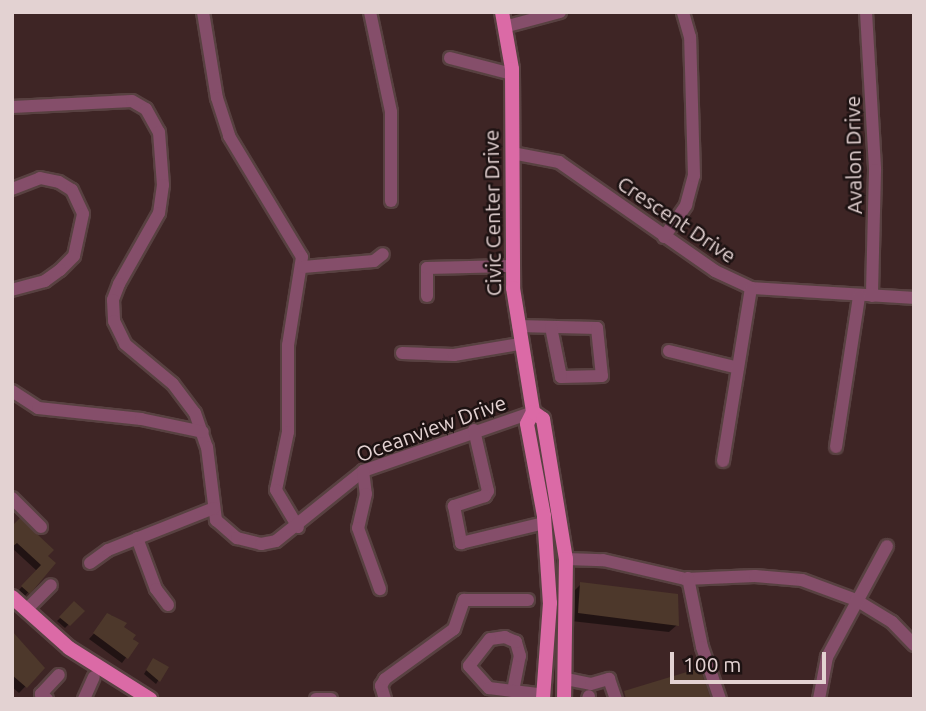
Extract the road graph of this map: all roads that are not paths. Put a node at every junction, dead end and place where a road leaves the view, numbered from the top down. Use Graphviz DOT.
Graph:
graph roads {
  1 [pos="203,12"];
  2 [pos="370,12"];
  3 [pos="560,12"];
  4 [pos="684,12"];
  5 [pos="866,12"];
  6 [pos="503,20"];
  7 [pos="450,58"];
  8 [pos="512,74"];
  9 [pos="12,107"];
  10 [pos="512,153"];
  11 [pos="12,189"];
  12 [pos="391,201"];
  13 [pos="664,237"];
  14 [pos="383,254"];
  15 [pos="512,266"];
  16 [pos="303,267"];
  17 [pos="751,288"];
  18 [pos="12,290"];
  19 [pos="427,296"];
  20 [pos="865,296"];
  21 [pos="914,298"];
  22 [pos="518,326"];
  23 [pos="551,327"];
  24 [pos="520,344"];
  25 [pos="669,351"];
  26 [pos="402,353"];
  27 [pos="738,368"];
  28 [pos="12,391"];
  29 [pos="533,412"];
  30 [pos="474,430"];
  31 [pos="203,432"];
  32 [pos="836,447"];
  33 [pos="723,461"];
  34 [pos="363,471"];
  35 [pos="12,498"];
  36 [pos="214,508"];
  37 [pos="544,519"];
  38 [pos="41,527"];
  39 [pos="298,527"];
  40 [pos="137,538"];
  41 [pos="887,546"];
  42 [pos="566,559"];
  43 [pos="90,563"];
  44 [pos="688,578"];
  45 [pos="51,585"];
  46 [pos="380,589"];
  47 [pos="12,597"];
  48 [pos="528,600"];
  49 [pos="856,600"];
  50 [pos="168,605"];
  51 [pos="19,610"];
  52 [pos="914,645"];
  53 [pos="59,675"];
  54 [pos="94,677"];
  55 [pos="566,679"];
  56 [pos="513,691"];
  57 [pos="543,697"];
  58 [pos="47,699"];
  59 [pos="84,699"];
  60 [pos="131,699"];
  61 [pos="150,699"];
  62 [pos="316,699"];
  63 [pos="331,699"];
  64 [pos="385,699"];
  65 [pos="564,699"];
  66 [pos="615,699"];
  67 [pos="720,699"];
  68 [pos="820,699"];
  1 -- 16 [label="street"];
  2 -- 12 [label="street"];
  3 -- 6 [label="street"];
  4 -- 13 [label="street"];
  5 -- 20 [label="street, Avalon Drive"];
  6 -- 8 [label="main road, Civic Center Drive"];
  7 -- 8 [label="street"];
  8 -- 10 [label="main road, Civic Center Drive"];
  9 -- 31 [label="street, Oceanview Drive"];
  10 -- 13 [label="street, Crescent Drive"];
  10 -- 15 [label="main road, Civic Center Drive"];
  11 -- 18 [label="street"];
  13 -- 17 [label="street, Crescent Drive"];
  14 -- 16 [label="street"];
  15 -- 19 [label="street"];
  15 -- 22 [label="main road, Civic Center Drive"];
  16 -- 39 [label="street"];
  17 -- 20 [label="street, Crescent Drive"];
  17 -- 27 [label="street"];
  20 -- 21 [label="street, Crescent Drive"];
  20 -- 32 [label="street, Avalon Drive"];
  22 -- 23 [label="street"];
  22 -- 24 [label="main road, Civic Center Drive"];
  23 -- 23 [label="street"];
  24 -- 26 [label="street"];
  24 -- 29 [label="main road, Civic Center Drive"];
  25 -- 27 [label="street"];
  27 -- 33 [label="street"];
  28 -- 31 [label="street"];
  29 -- 30 [label="street, Oceanview Drive"];
  29 -- 37 [label="main road, Civic Center Drive"];
  29 -- 42 [label="main road, Civic Center Drive"];
  30 -- 34 [label="street, Oceanview Drive"];
  30 -- 37 [label="street"];
  31 -- 36 [label="street, Oceanview Drive"];
  34 -- 39 [label="street, Oceanview Drive"];
  34 -- 46 [label="street"];
  35 -- 38 [label="street"];
  36 -- 39 [label="street, Oceanview Drive"];
  36 -- 40 [label="street"];
  37 -- 42 [label="main road"];
  37 -- 57 [label="main road, Civic Center Drive"];
  40 -- 43 [label="street"];
  40 -- 50 [label="street"];
  41 -- 49 [label="street"];
  42 -- 44 [label="street"];
  42 -- 55 [label="main road, Civic Center Drive"];
  44 -- 49 [label="street"];
  44 -- 67 [label="street"];
  45 -- 51 [label="street"];
  47 -- 51 [label="main road"];
  48 -- 64 [label="street"];
  49 -- 52 [label="street"];
  49 -- 68 [label="street"];
  51 -- 54 [label="main road"];
  51 -- 61 [label="main road"];
  53 -- 58 [label="street"];
  54 -- 59 [label="street"];
  54 -- 60 [label="main road"];
  55 -- 65 [label="main road, Civic Center Drive"];
  55 -- 66 [label="street"];
  56 -- 56 [label="street"];
  56 -- 57 [label="street"];
  62 -- 63 [label="street"];
}
